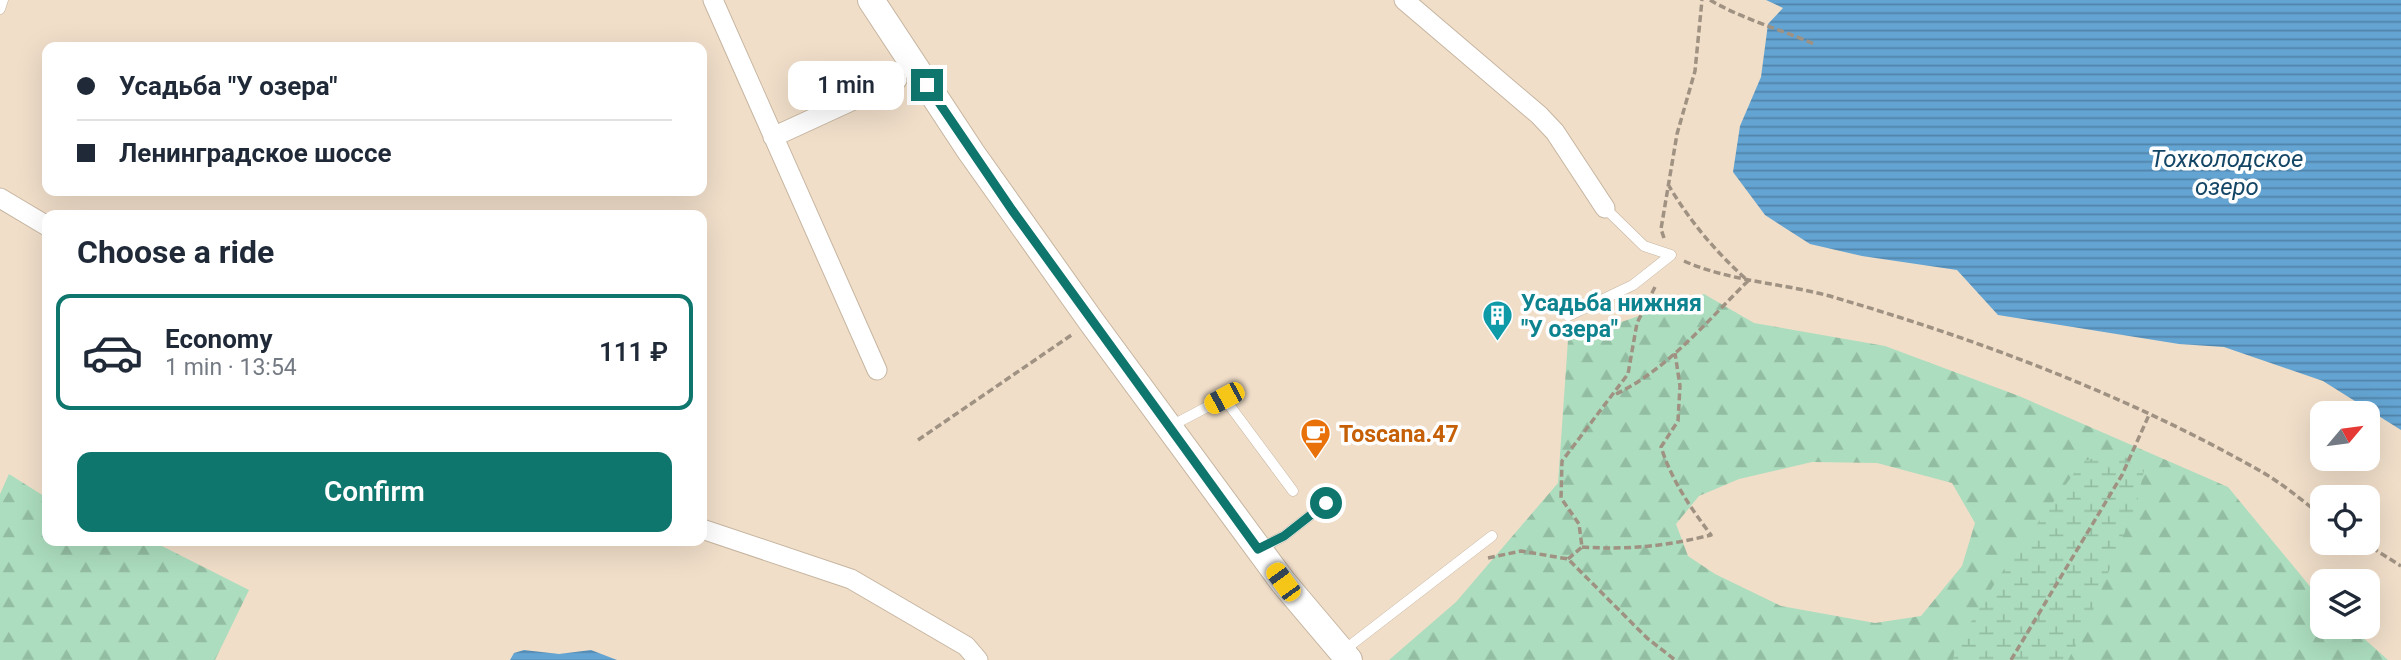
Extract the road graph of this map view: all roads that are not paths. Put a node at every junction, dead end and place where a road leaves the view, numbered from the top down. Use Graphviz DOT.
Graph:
graph roads {
  1 [pos="4,0"];
  2 [pos="713,0"];
  3 [pos="871,0"];
  4 [pos="1404,0"];
  5 [pos="0,9"];
  6 [pos="897,80"];
  7 [pos="774,137"];
  8 [pos="0,198"];
  9 [pos="1605,208"];
  10 [pos="42,223"];
  11 [pos="1568,316"];
  12 [pos="877,370"];
  13 [pos="1170,426"];
  14 [pos="1293,491"];
  15 [pos="1326,503"];
  16 [pos="707,531"];
  17 [pos="1492,536"];
  18 [pos="1258,549"];
  19 [pos="1345,656"];
  20 [pos="978,660"];
  1 -- 5 [label="lane"];
  2 -- 7 [label="street"];
  3 -- 13 [label="main road"];
  4 -- 9 [label="street"];
  6 -- 7 [label="street"];
  7 -- 12 [label="street"];
  8 -- 10 [label="street"];
  9 -- 11 [label="lane"];
  13 -- 14 [label="lane"];
  13 -- 18 [label="main road"];
  15 -- 18 [label="lane"];
  16 -- 20 [label="street"];
  17 -- 19 [label="lane"];
  18 -- 19 [label="main road"];
}
